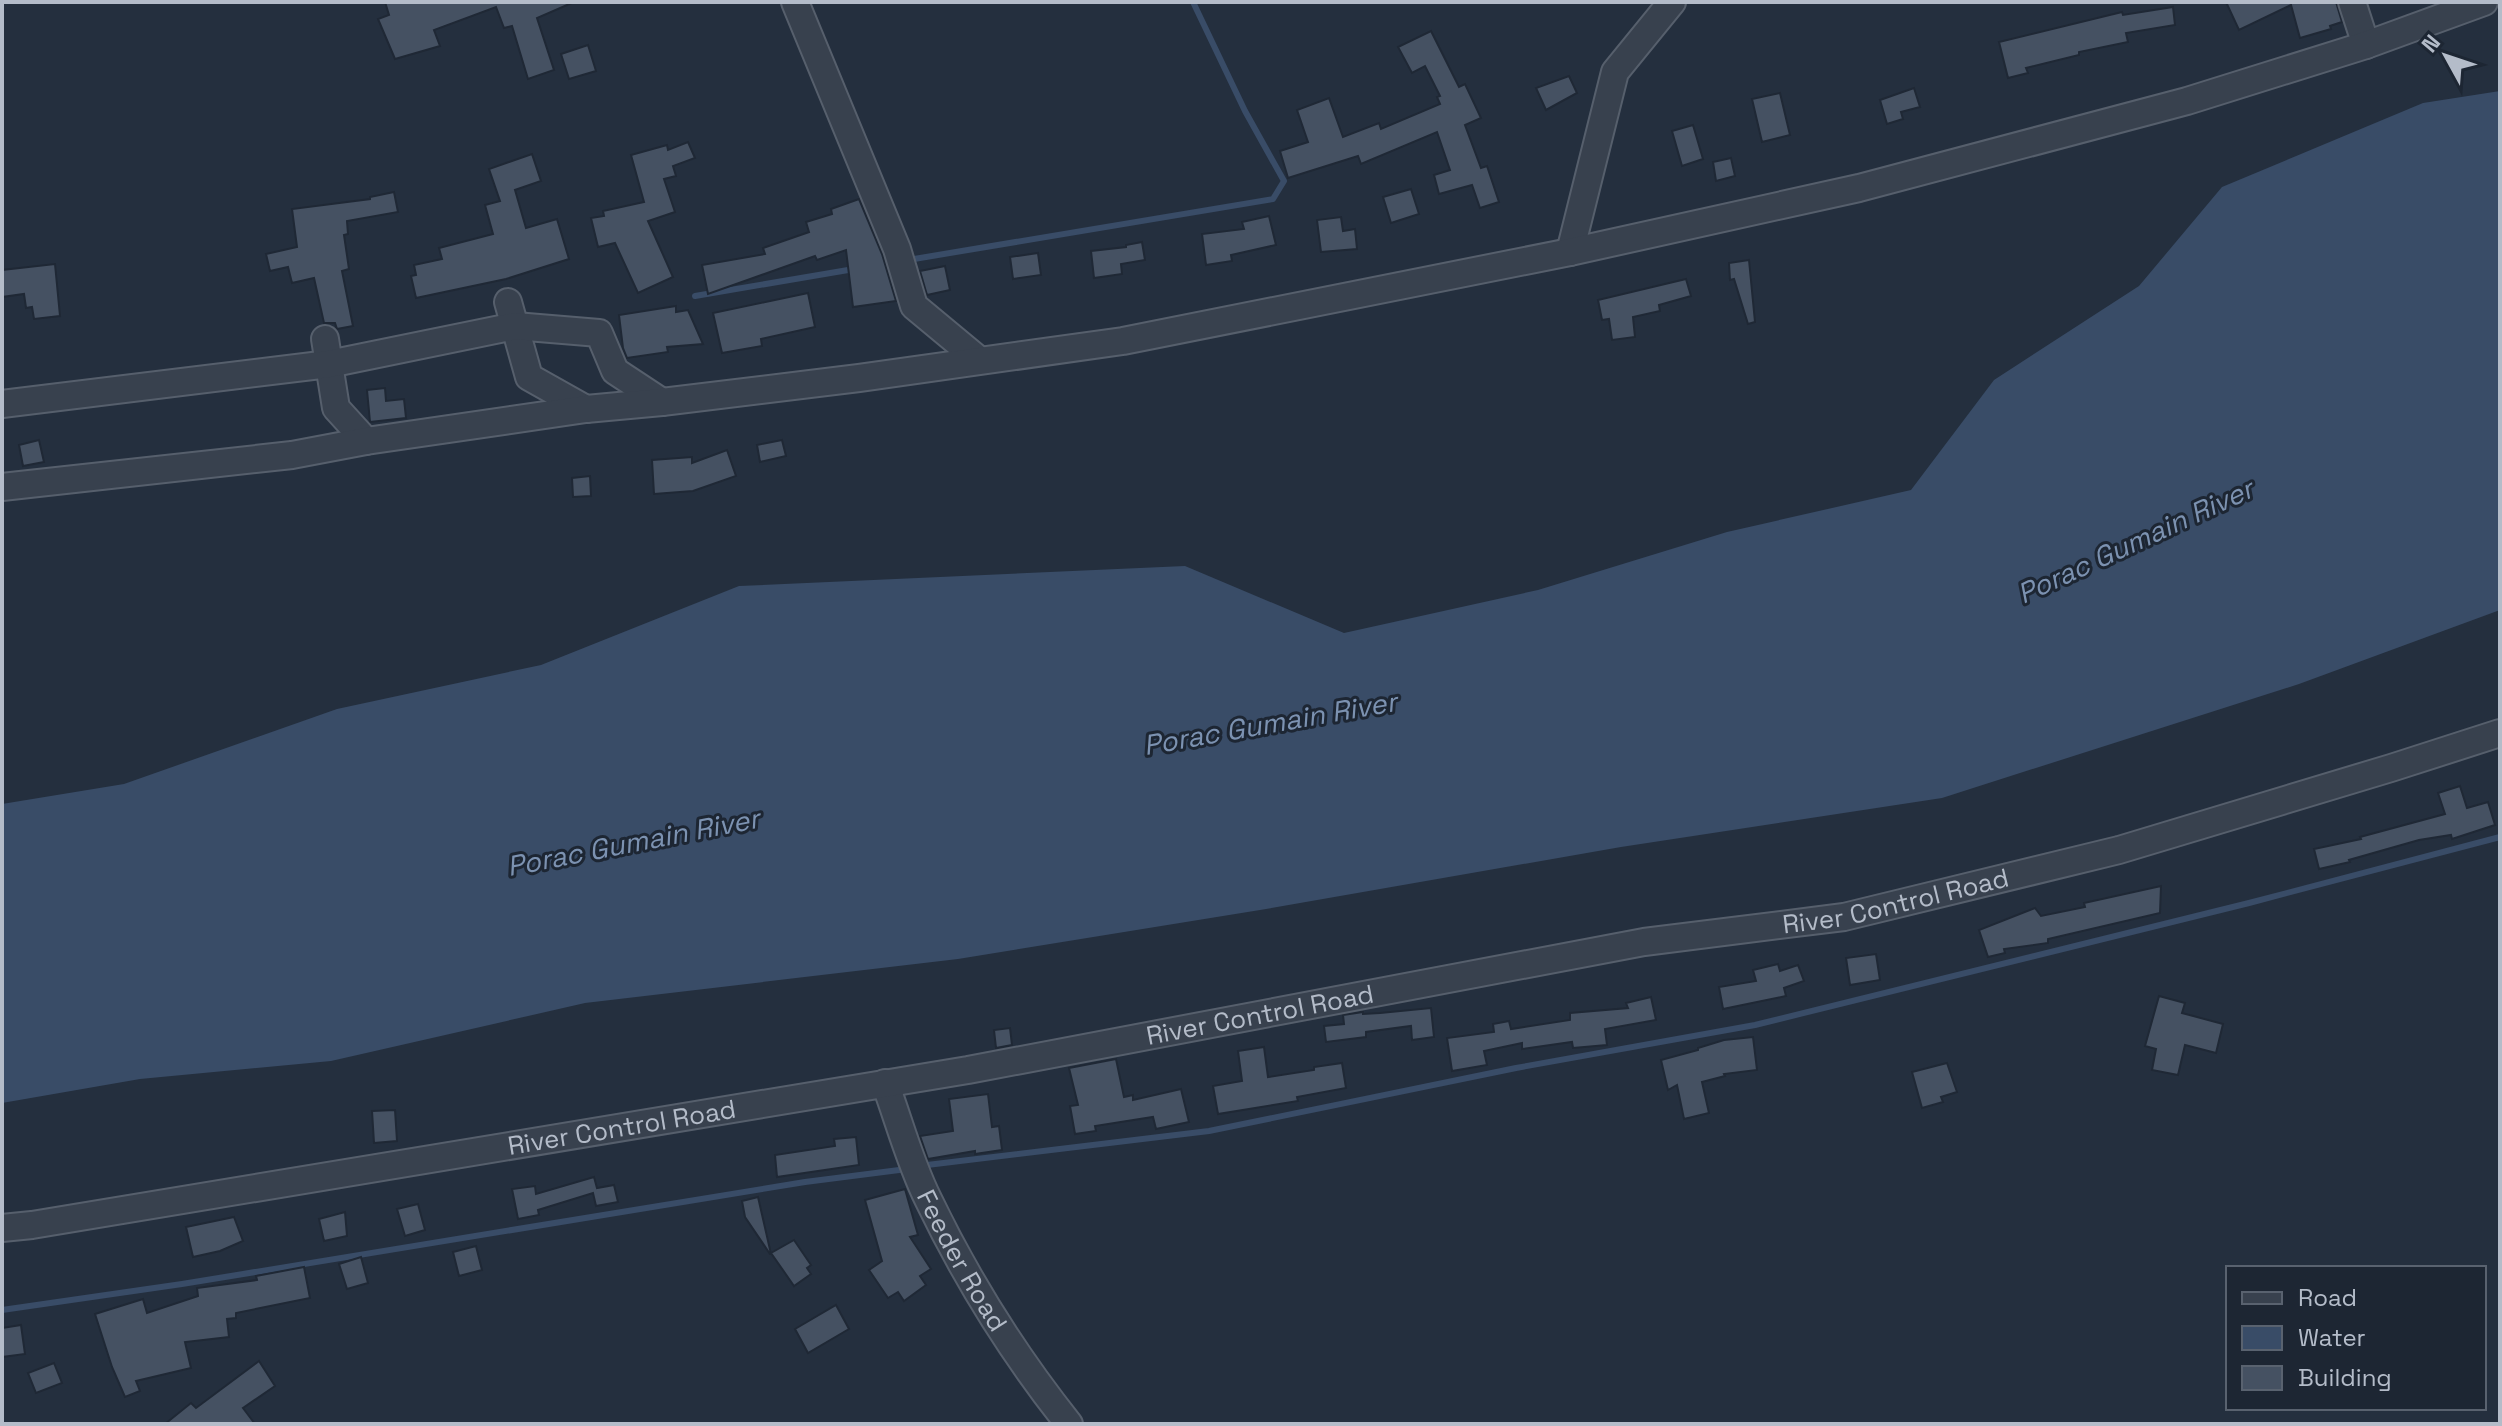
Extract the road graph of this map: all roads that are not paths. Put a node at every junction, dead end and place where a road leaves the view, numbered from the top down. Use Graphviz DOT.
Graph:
graph roads {
  1 [pos="795,2"];
  2 [pos="1672,2"];
  3 [pos="2352,2"];
  4 [pos="2484,2"];
  5 [pos="2366,45"];
  6 [pos="1570,252"];
  7 [pos="511,314"];
  8 [pos="327,351"];
  9 [pos="979,360"];
  10 [pos="662,402"];
  11 [pos="2,404"];
  12 [pos="586,409"];
  13 [pos="366,441"];
  14 [pos="2,487"];
  15 [pos="2500,733"];
  16 [pos="885,1083"];
  17 [pos="2,1228"];
  18 [pos="1069,1424"];
  1 -- 9 [label="street"];
  2 -- 6 [label="street"];
  3 -- 5 [label="street"];
  4 -- 5 [label="street"];
  5 -- 6 [label="street"];
  6 -- 9 [label="street"];
  7 -- 8 [label="street"];
  7 -- 10 [label="street"];
  7 -- 12 [label="street"];
  8 -- 11 [label="street"];
  8 -- 13 [label="street"];
  9 -- 10 [label="street"];
  10 -- 12 [label="street"];
  12 -- 13 [label="street"];
  13 -- 14 [label="street"];
  15 -- 16 [label="street, River Control Road"];
  16 -- 17 [label="street, River Control Road"];
  16 -- 18 [label="street, Feeder Road"];
}
